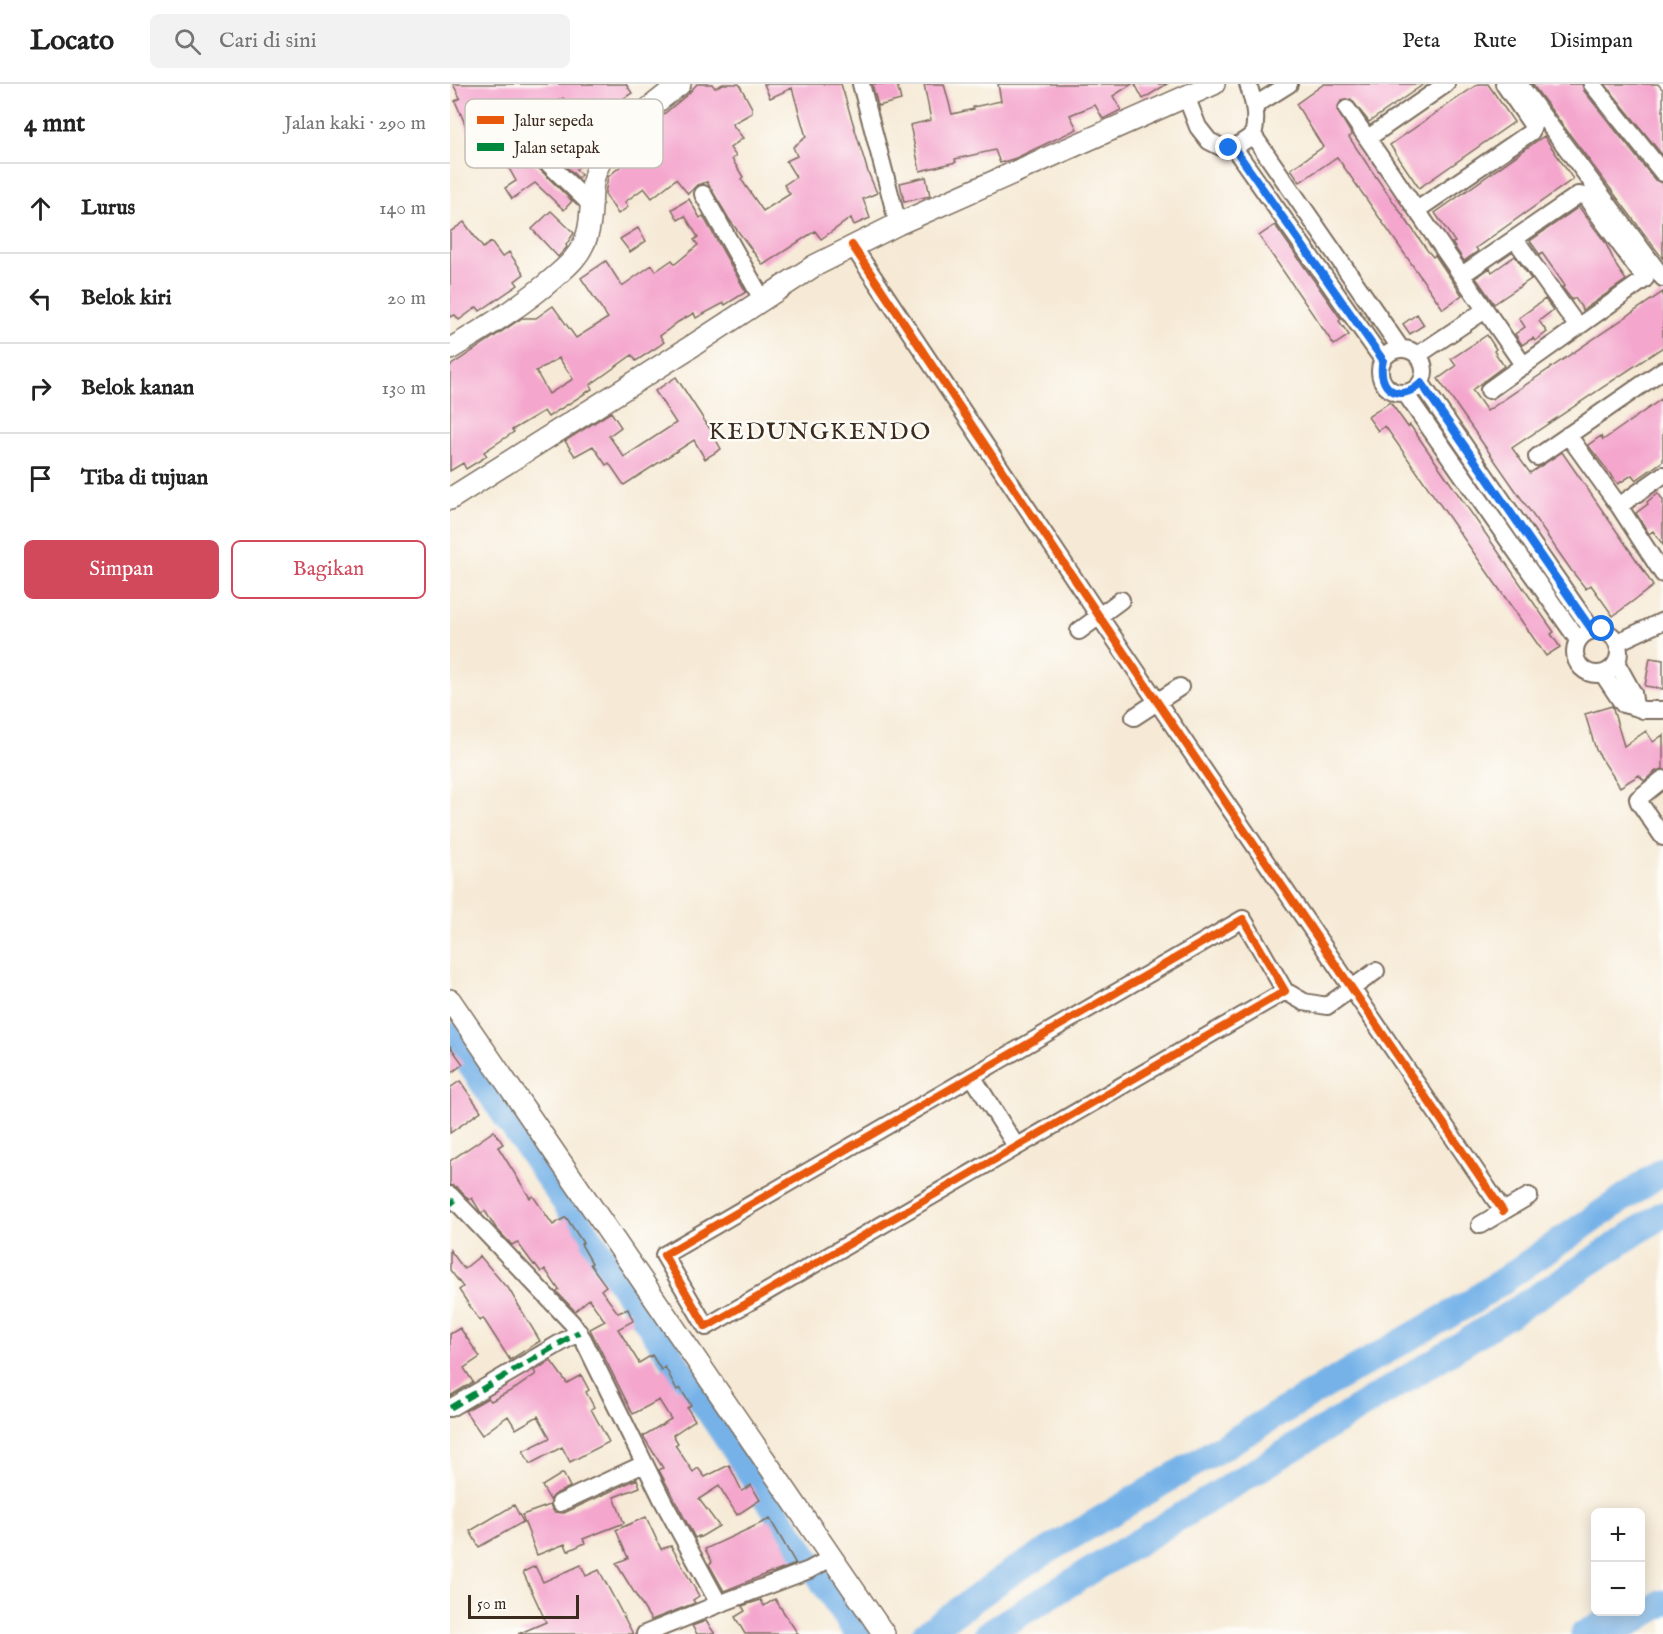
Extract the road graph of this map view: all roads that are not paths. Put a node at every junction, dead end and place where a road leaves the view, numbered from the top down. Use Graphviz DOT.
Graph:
graph roads {
  1 [pos="680,84"];
  2 [pos="861,84"];
  3 [pos="1214,84"];
  4 [pos="1248,84"];
  5 [pos="1289,84"];
  6 [pos="1446,84"];
  7 [pos="1504,84"];
  8 [pos="1519,84"];
  9 [pos="1592,84"];
  10 [pos="1186,96"];
  11 [pos="662,99"];
  12 [pos="1254,106"];
  13 [pos="1347,110"];
  14 [pos="1253,135"];
  15 [pos="1368,138"];
  16 [pos="1234,148"];
  17 [pos="1275,167"];
  18 [pos="553,168"];
  19 [pos="598,168"];
  20 [pos="1663,173"];
  21 [pos="1256,181"];
  22 [pos="703,194"];
  23 [pos="591,205"];
  24 [pos="1417,210"];
  25 [pos="898,224"];
  26 [pos="1515,239"];
  27 [pos="852,245"];
  28 [pos="1462,275"];
  29 [pos="1663,278"];
  30 [pos="762,299"];
  31 [pos="1485,310"];
  32 [pos="1578,327"];
  33 [pos="450,349"];
  34 [pos="1401,349"];
  35 [pos="1418,355"];
  36 [pos="1383,360"];
  37 [pos="1524,366"];
  38 [pos="1663,370"];
  39 [pos="1421,383"];
  40 [pos="1489,390"];
  41 [pos="1405,393"];
  42 [pos="1568,435"];
  43 [pos="1537,457"];
  44 [pos="1663,475"];
  45 [pos="450,499"];
  46 [pos="1618,506"];
  47 [pos="1663,574"];
  48 [pos="1121,600"];
  49 [pos="1099,616"];
  50 [pos="1663,620"];
  51 [pos="1592,630"];
  52 [pos="1079,631"];
  53 [pos="1578,640"];
  54 [pos="1618,642"];
  55 [pos="1617,664"];
  56 [pos="1603,674"];
  57 [pos="1180,687"];
  58 [pos="1157,702"];
  59 [pos="1635,707"];
  60 [pos="1663,710"];
  61 [pos="1134,717"];
  62 [pos="1663,779"];
  63 [pos="1663,837"];
  64 [pos="1376,971"];
  65 [pos="1353,988"];
  66 [pos="1284,991"];
  67 [pos="450,1000"];
  68 [pos="972,1076"];
  69 [pos="1017,1146"];
  70 [pos="1529,1196"];
  71 [pos="452,1200"];
  72 [pos="1503,1211"];
  73 [pos="1480,1225"];
  74 [pos="579,1332"];
  75 [pos="450,1408"];
  76 [pos="644,1464"];
  77 [pos="560,1503"];
  78 [pos="829,1559"];
  79 [pos="719,1604"];
  80 [pos="645,1634"];
  81 [pos="884,1634"];
  1 -- 11 [label="street"];
  2 -- 25 [label="street"];
  3 -- 10 [label="street"];
  4 -- 12 [label="street"];
  5 -- 12 [label="street"];
  6 -- 15 [label="street"];
  7 -- 24 [label="street"];
  8 -- 29 [label="street"];
  9 -- 20 [label="street"];
  10 -- 16 [label="street"];
  10 -- 25 [label="street"];
  12 -- 14 [label="street"];
  13 -- 15 [label="street"];
  14 -- 16 [label="street"];
  14 -- 17 [label="street"];
  15 -- 24 [label="street"];
  16 -- 21 [label="street"];
  17 -- 21 [label="street"];
  17 -- 34 [label="street"];
  18 -- 23 [label="street"];
  19 -- 23 [label="street"];
  21 -- 36 [label="street"];
  22 -- 30 [label="street"];
  23 -- 33 [label="street"];
  24 -- 28 [label="street"];
  25 -- 27 [label="street"];
  26 -- 28 [label="street"];
  26 -- 32 [label="street"];
  26 -- 32 [label="street"];
  27 -- 30 [label="street"];
  27 -- 49 [label="street"];
  28 -- 31 [label="street"];
  30 -- 45 [label="street"];
  31 -- 35 [label="street"];
  31 -- 37 [label="street"];
  32 -- 37 [label="street"];
  34 -- 35 [label="street"];
  34 -- 36 [label="street"];
  35 -- 39 [label="street"];
  36 -- 41 [label="street"];
  37 -- 40 [label="street"];
  38 -- 42 [label="street"];
  39 -- 41 [label="street"];
  39 -- 51 [label="street"];
  41 -- 53 [label="street"];
  42 -- 43 [label="street"];
  42 -- 46 [label="street"];
  44 -- 46 [label="street"];
  46 -- 47 [label="street"];
  48 -- 49 [label="street"];
  49 -- 52 [label="street"];
  49 -- 58 [label="street"];
  50 -- 54 [label="street"];
  51 -- 53 [label="street"];
  51 -- 54 [label="street"];
  53 -- 56 [label="street"];
  54 -- 55 [label="street"];
  55 -- 56 [label="street"];
  55 -- 59 [label="street"];
  56 -- 59 [label="street"];
  57 -- 58 [label="street"];
  58 -- 61 [label="street"];
  58 -- 65 [label="street"];
  59 -- 60 [label="street"];
  62 -- 63 [label="street"];
  64 -- 65 [label="street"];
  65 -- 66 [label="street"];
  65 -- 72 [label="street"];
  66 -- 68 [label="street"];
  66 -- 69 [label="street"];
  67 -- 78 [label="street"];
  68 -- 69 [label="street"];
  68 -- 69 [label="street"];
  70 -- 72 [label="street"];
  71 -- 74 [label="street"];
  72 -- 73 [label="street"];
  74 -- 75 [label="street"];
  74 -- 76 [label="street"];
  76 -- 77 [label="street"];
  76 -- 79 [label="street"];
  78 -- 79 [label="street"];
  78 -- 81 [label="street"];
  79 -- 80 [label="street"];
}
